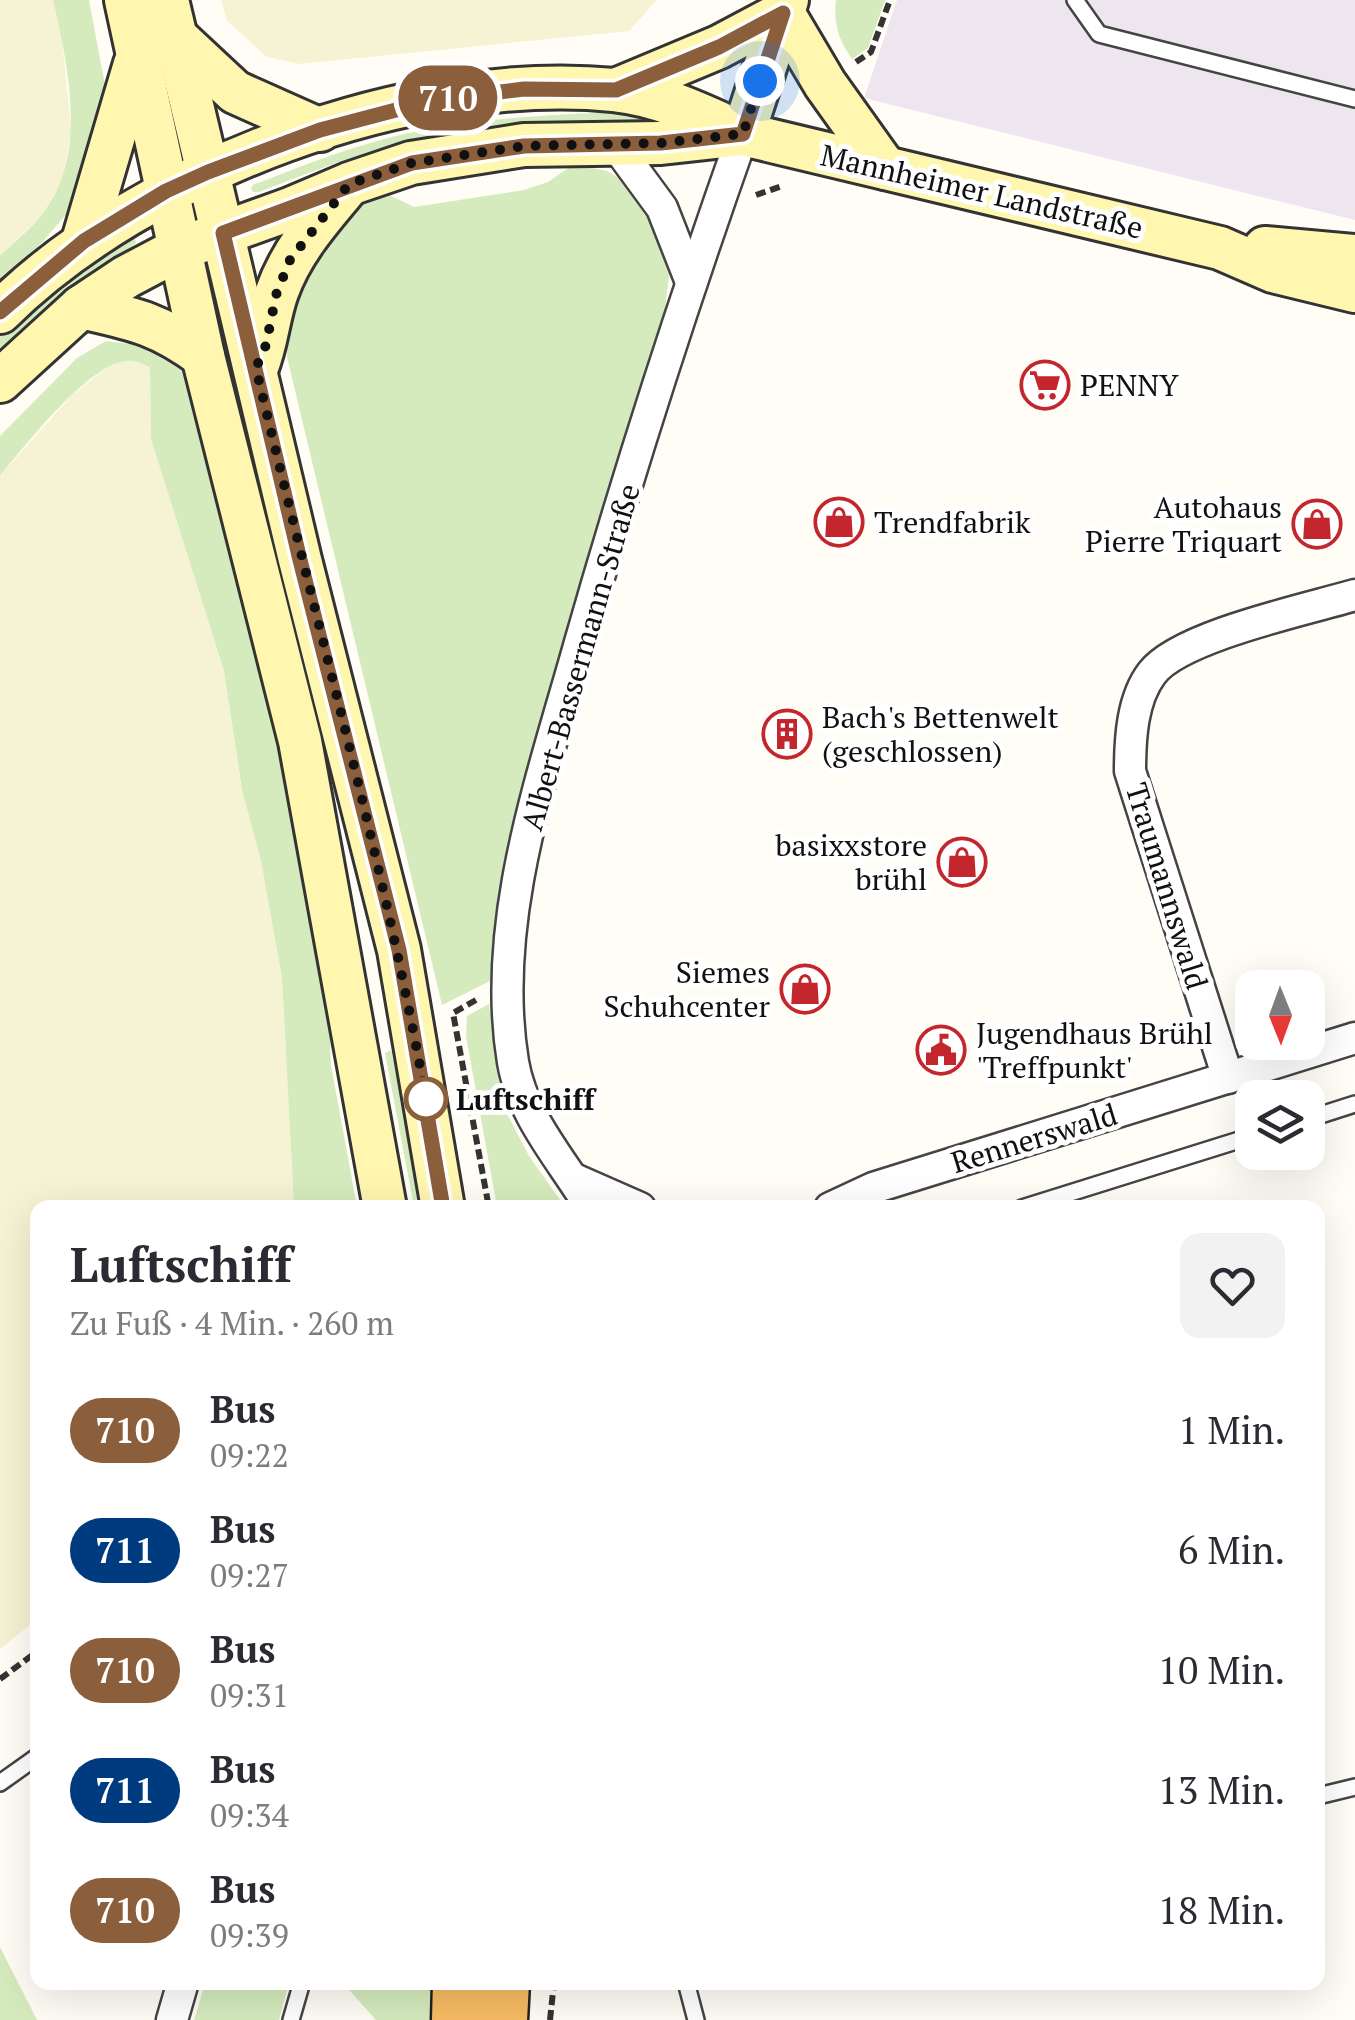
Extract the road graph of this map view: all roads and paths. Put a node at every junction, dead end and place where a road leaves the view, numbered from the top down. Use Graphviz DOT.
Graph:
graph roads {
  1 [pos="126,0"];
  2 [pos="890,0"];
  3 [pos="1075,0"];
  4 [pos="785,6"];
  5 [pos="160,30"];
  6 [pos="871,52"];
  7 [pos="616,90"];
  8 [pos="1355,99"];
  9 [pos="320,130"];
  10 [pos="743,134"];
  11 [pos="614,144"];
  12 [pos="885,168"];
  13 [pos="208,172"];
  14 [pos="349,184"];
  15 [pos="166,191"];
  16 [pos="223,233"];
  17 [pos="84,241"];
  18 [pos="1220,248"];
  19 [pos="178,249"];
  20 [pos="1355,256"];
  21 [pos="691,282"];
  22 [pos="1355,291"];
  23 [pos="81,307"];
  24 [pos="0,312"];
  25 [pos="203,356"];
  26 [pos="256,368"];
  27 [pos="0,381"];
  28 [pos="1355,595"];
  29 [pos="1355,1038"];
  30 [pos="1228,1078"];
  31 [pos="1355,1104"];
  32 [pos="1325,1114"];
  33 [pos="1235,1141"];
  34 [pos="574,1179"];
  35 [pos="384,1200"];
  36 [pos="442,1200"];
  37 [pos="586,1200"];
  38 [pos="622,1200"];
  39 [pos="847,1200"];
  40 [pos="1048,1200"];
  41 [pos="30,1657"];
  42 [pos="0,1679"];
  43 [pos="30,1762"];
  44 [pos="0,1783"];
  45 [pos="1355,1787"];
  46 [pos="1325,1794"];
  47 [pos="181,1990"];
  48 [pos="300,1990"];
  49 [pos="458,1990"];
  50 [pos="504,1990"];
  51 [pos="553,1990"];
  52 [pos="688,1990"];
  53 [pos="172,2020"];
  54 [pos="291,2020"];
  55 [pos="457,2020"];
  56 [pos="502,2020"];
  57 [pos="550,2020"];
  58 [pos="696,2020"];
  1 -- 5 [label="main road"];
  2 -- 6 [label="path"];
  3 -- 8 [label="lane"];
  4 -- 7 [label="main road"];
  4 -- 10 [label="main road"];
  4 -- 12 [label="main road"];
  5 -- 9 [label="main road"];
  5 -- 13 [label="main road"];
  5 -- 15 [label="main road"];
  5 -- 17 [label="main road"];
  7 -- 9 [label="main road, Mannheimer Landstraße"];
  7 -- 10 [label="main road, Mannheimer Landstraße"];
  9 -- 13 [label="main road, Mannheimer Landstraße"];
  10 -- 11 [label="main road, Mannheimer Landstraße"];
  10 -- 12 [label="main road, Mannheimer Landstraße"];
  10 -- 21 [label="street, Albert-Bassermann-Straße"];
  11 -- 14 [label="main road, Mannheimer Landstraße"];
  11 -- 21 [label="street"];
  12 -- 18 [label="main road, Mannheimer Landstraße"];
  13 -- 15 [label="main road, Mannheimer Landstraße"];
  13 -- 16 [label="main road"];
  14 -- 16 [label="main road, Mannheimer Landstraße"];
  14 -- 26 [label="main road"];
  15 -- 17 [label="main road, Mannheimer Landstraße"];
  15 -- 19 [label="main road"];
  16 -- 19 [label="main road, Mannheimer Landstraße"];
  16 -- 26 [label="main road"];
  17 -- 24 [label="main road, Mannheimer Landstraße"];
  18 -- 20 [label="main road, Mannheimer Landstraße"];
  18 -- 22 [label="main road, Mannheimer Landstraße"];
  19 -- 23 [label="main road, Mannheimer Landstraße"];
  19 -- 25 [label="main road"];
  21 -- 34 [label="street, Albert-Bassermann-Straße"];
  23 -- 25 [label="main road"];
  23 -- 27 [label="main road, Mannheimer Landstraße"];
  25 -- 35 [label="main road"];
  26 -- 36 [label="main road"];
  28 -- 30 [label="street, Traumannswald"];
  29 -- 30 [label="street, Rennerswald"];
  30 -- 39 [label="street, Rennerswald"];
  31 -- 32 [label="lane"];
  33 -- 40 [label="lane"];
  34 -- 37 [label="street, Albert-Bassermann-Straße"];
  34 -- 38 [label="street"];
  41 -- 42 [label="path"];
  43 -- 44 [label="lane"];
  45 -- 46 [label="lane"];
  47 -- 53 [label="street"];
  48 -- 54 [label="lane"];
  49 -- 55 [label="highway"];
  50 -- 56 [label="highway"];
  51 -- 57 [label="path"];
  52 -- 58 [label="lane"];
}
